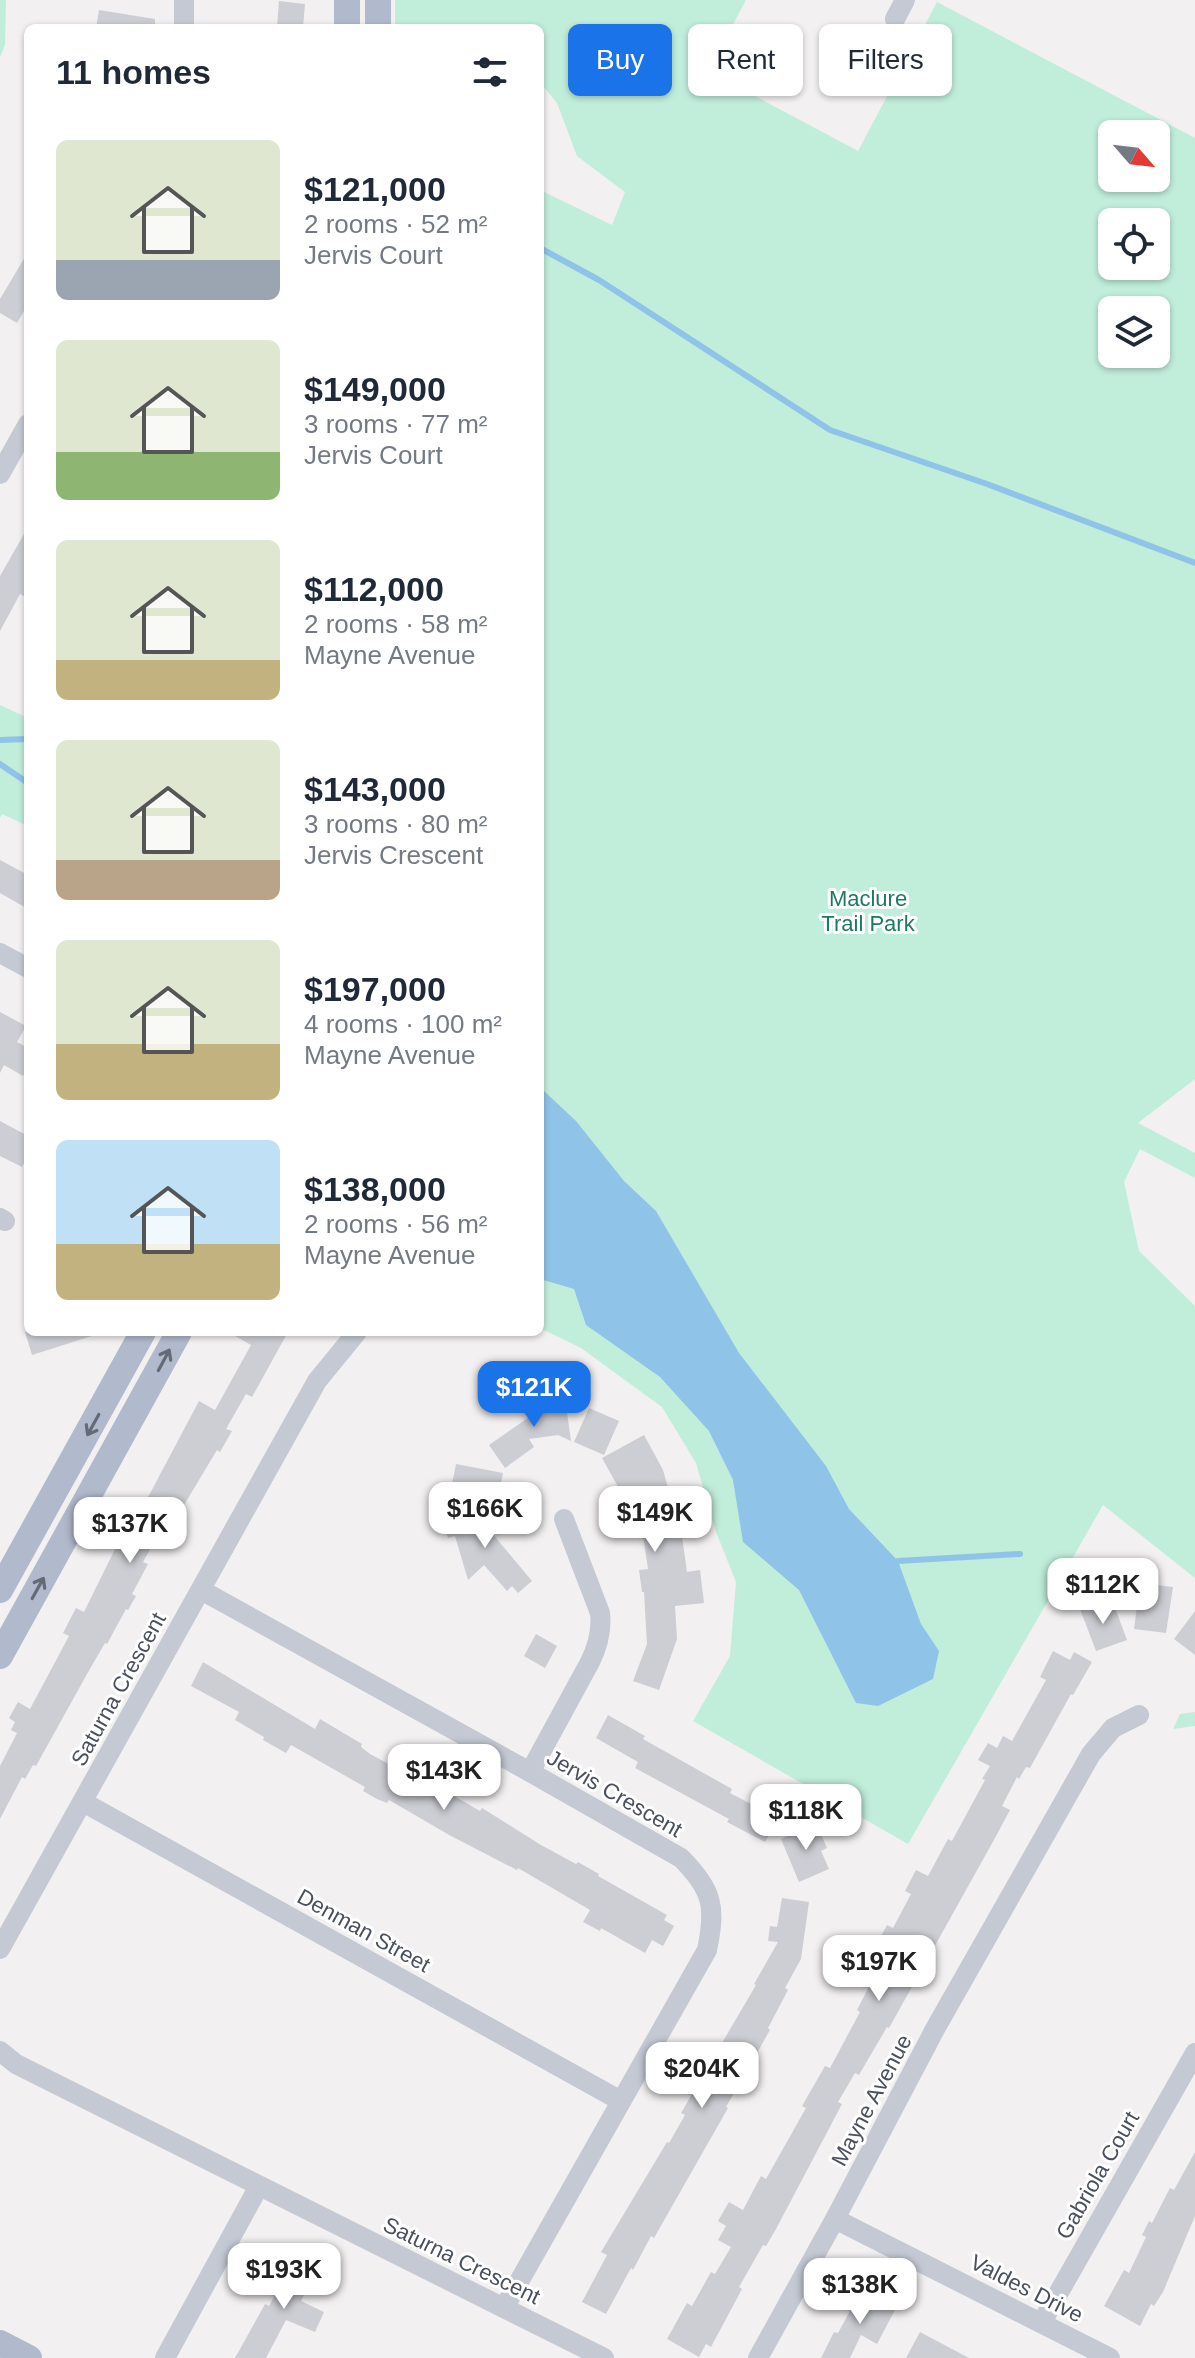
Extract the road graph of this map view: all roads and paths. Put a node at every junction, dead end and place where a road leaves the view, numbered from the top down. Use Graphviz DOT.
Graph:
graph roads {
  1 [pos="184,0"];
  2 [pos="347,0"];
  3 [pos="378,0"];
  4 [pos="905,0"];
  5 [pos="895,19"];
  6 [pos="184,24"];
  7 [pos="347,24"];
  8 [pos="378,24"];
  9 [pos="24,431"];
  10 [pos="0,474"];
  11 [pos="0,953"];
  12 [pos="24,966"];
  13 [pos="141,1336"];
  14 [pos="177,1336"];
  15 [pos="354,1336"];
  16 [pos="564,1519"];
  17 [pos="0,1590"];
  18 [pos="201,1590"];
  19 [pos="0,1656"];
  20 [pos="1139,1715"];
  21 [pos="530,1772"];
  22 [pos="83,1802"];
  23 [pos="0,1949"];
  24 [pos="0,2051"];
  25 [pos="1195,2053"];
  26 [pos="621,2101"];
  27 [pos="259,2186"];
  28 [pos="835,2219"];
  29 [pos="504,2308"];
  30 [pos="1042,2322"];
  31 [pos="0,2343"];
  32 [pos="29,2358"];
  33 [pos="165,2358"];
  34 [pos="604,2358"];
  35 [pos="758,2358"];
  36 [pos="1110,2358"];
  1 -- 6 [label="street"];
  2 -- 7 [label="main road"];
  3 -- 8 [label="main road"];
  4 -- 5 [label="street"];
  9 -- 10 [label="street"];
  11 -- 12 [label="street"];
  13 -- 17 [label="main road, one-way"];
  19 -- 14 [label="main road, one-way"];
  15 -- 18 [label="street, Saturna Crescent"];
  16 -- 21 [label="street"];
  18 -- 21 [label="street, Jervis Crescent"];
  18 -- 22 [label="street, Saturna Crescent"];
  20 -- 28 [label="street, Mayne Avenue"];
  21 -- 26 [label="street, Jervis Crescent"];
  22 -- 23 [label="street, Saturna Crescent"];
  22 -- 26 [label="street, Denman Street"];
  24 -- 27 [label="street, Saturna Crescent"];
  25 -- 30 [label="street, Gabriola Court"];
  26 -- 29 [label="street, Jervis Crescent"];
  27 -- 29 [label="street, Saturna Crescent"];
  27 -- 33 [label="street"];
  28 -- 30 [label="street, Valdes Drive"];
  28 -- 35 [label="street, Mayne Avenue"];
  29 -- 34 [label="street, Saturna Crescent"];
  30 -- 36 [label="street, Valdes Drive"];
  31 -- 32 [label="main road"];
}
